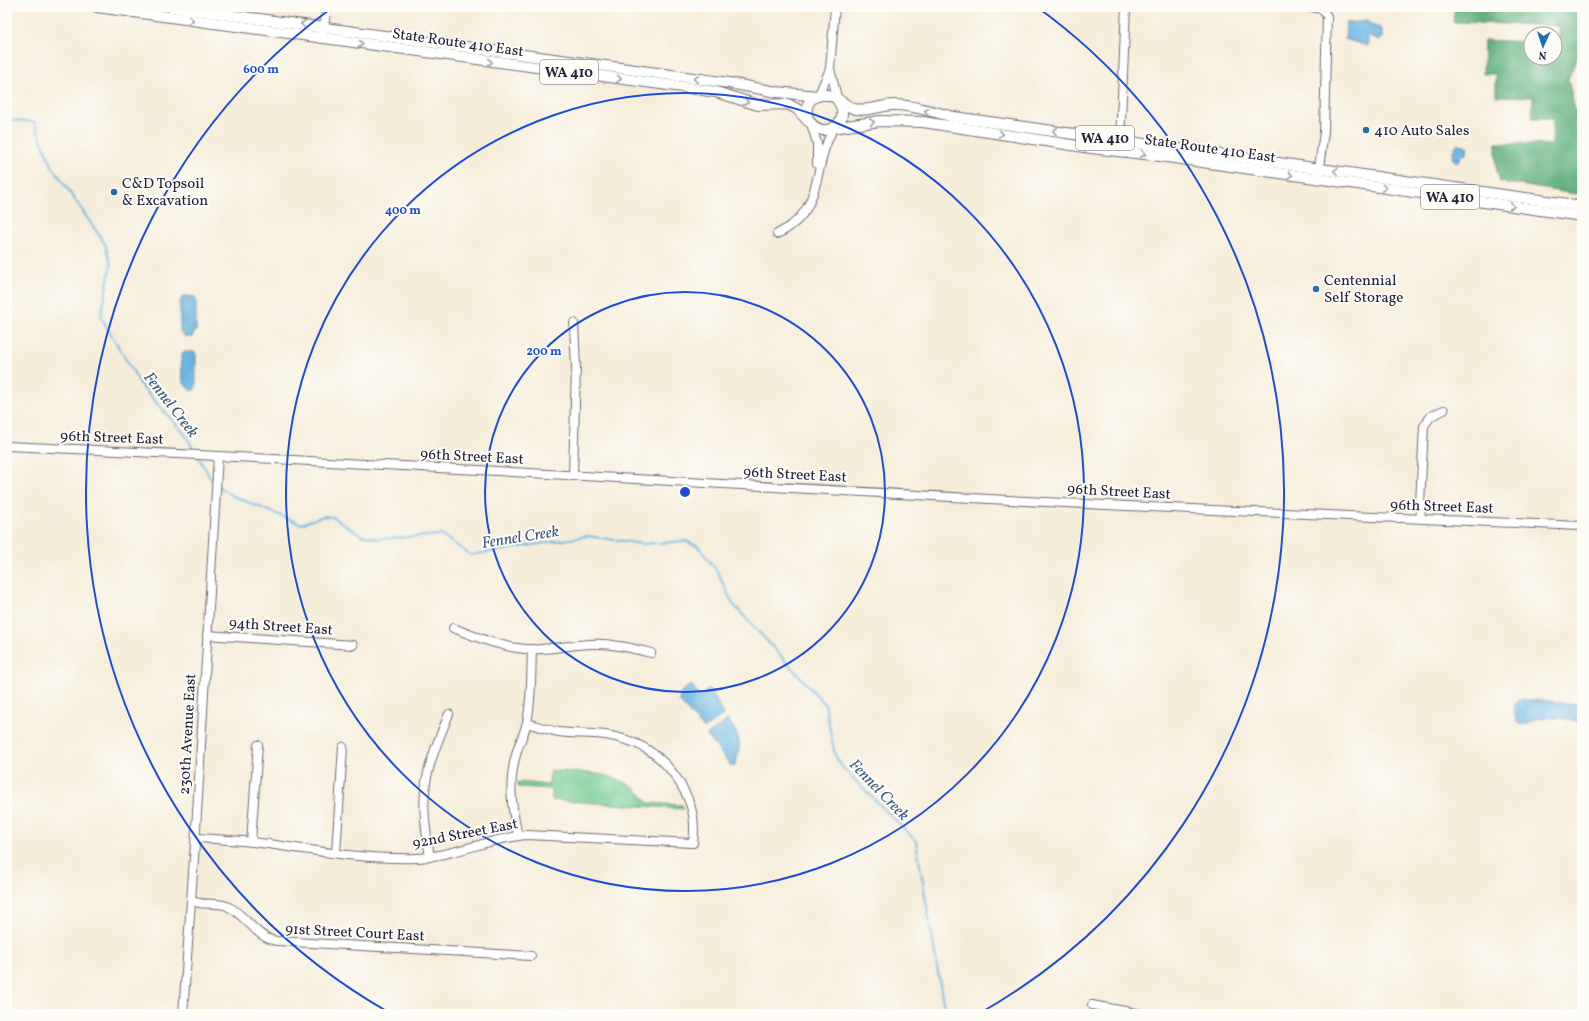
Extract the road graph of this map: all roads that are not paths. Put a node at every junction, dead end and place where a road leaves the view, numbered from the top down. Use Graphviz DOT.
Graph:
graph roads {
  1 [pos="97,7"];
  2 [pos="171,7"];
  3 [pos="327,7"];
  4 [pos="835,7"];
  5 [pos="1126,7"];
  6 [pos="1312,7"];
  7 [pos="324,27"];
  8 [pos="322,38"];
  9 [pos="830,69"];
  10 [pos="818,96"];
  11 [pos="838,101"];
  12 [pos="809,122"];
  13 [pos="833,128"];
  14 [pos="1120,141"];
  15 [pos="1318,174"];
  16 [pos="818,176"];
  17 [pos="1582,206"];
  18 [pos="1582,216"];
  19 [pos="777,234"];
  20 [pos="574,323"];
  21 [pos="1444,410"];
  22 [pos="7,446"];
  23 [pos="218,456"];
  24 [pos="573,476"];
  25 [pos="1420,519"];
  26 [pos="1582,526"];
  27 [pos="453,628"];
  28 [pos="207,635"];
  29 [pos="352,645"];
  30 [pos="532,649"];
  31 [pos="651,653"];
  32 [pos="449,714"];
  33 [pos="527,723"];
  34 [pos="258,744"];
  35 [pos="343,747"];
  36 [pos="518,836"];
  37 [pos="196,838"];
  38 [pos="251,842"];
  39 [pos="336,854"];
  40 [pos="430,856"];
  41 [pos="191,900"];
  42 [pos="530,956"];
  43 [pos="1092,1005"];
  44 [pos="183,1014"];
  45 [pos="1141,1014"];
  1 -- 8 [label="main road, State Route 410 East / WA 410, one-way"];
  7 -- 2 [label="main road, State Route 410 East / WA 410, one-way"];
  3 -- 7 [label="street"];
  4 -- 9 [label="street"];
  5 -- 14 [label="street"];
  6 -- 15 [label="street"];
  7 -- 8 [label="street"];
  10 -- 7 [label="main road, State Route 410 East / WA 410, one-way"];
  8 -- 12 [label="main road, State Route 410 East / WA 410, one-way"];
  9 -- 10 [label="street"];
  9 -- 11 [label="street"];
  10 -- 11 [label="main road, WA 410"];
  10 -- 12 [label="main road"];
  11 -- 13 [label="main road"];
  14 -- 11 [label="main road, State Route 410 East / WA 410, one-way"];
  12 -- 13 [label="main road, WA 410"];
  12 -- 16 [label="street"];
  13 -- 15 [label="main road, State Route 410 East / WA 410, one-way"];
  13 -- 16 [label="street"];
  14 -- 15 [label="main road, State Route 410 East / WA 410"];
  17 -- 15 [label="main road, State Route 410 East / WA 410, one-way"];
  15 -- 18 [label="main road, State Route 410 East / WA 410, one-way"];
  16 -- 19 [label="street"];
  20 -- 24 [label="street"];
  21 -- 25 [label="street"];
  22 -- 23 [label="street, 96th Street East"];
  23 -- 24 [label="street, 96th Street East"];
  23 -- 28 [label="street, 230th Avenue East"];
  24 -- 25 [label="street, 96th Street East"];
  25 -- 26 [label="street, 96th Street East"];
  27 -- 30 [label="street"];
  28 -- 29 [label="street, 94th Street East"];
  28 -- 37 [label="street, 230th Avenue East"];
  30 -- 31 [label="street"];
  30 -- 33 [label="street"];
  32 -- 40 [label="street"];
  33 -- 36 [label="street"];
  33 -- 36 [label="street, 92nd Street East"];
  34 -- 38 [label="street"];
  35 -- 39 [label="street"];
  36 -- 40 [label="street, 92nd Street East"];
  37 -- 38 [label="street, 92nd Street East"];
  37 -- 41 [label="street, 230th Avenue East"];
  38 -- 39 [label="street, 92nd Street East"];
  39 -- 40 [label="street, 92nd Street East"];
  41 -- 42 [label="street, 91st Street Court East"];
  41 -- 44 [label="street, 230th Avenue East"];
  43 -- 45 [label="street"];
}
